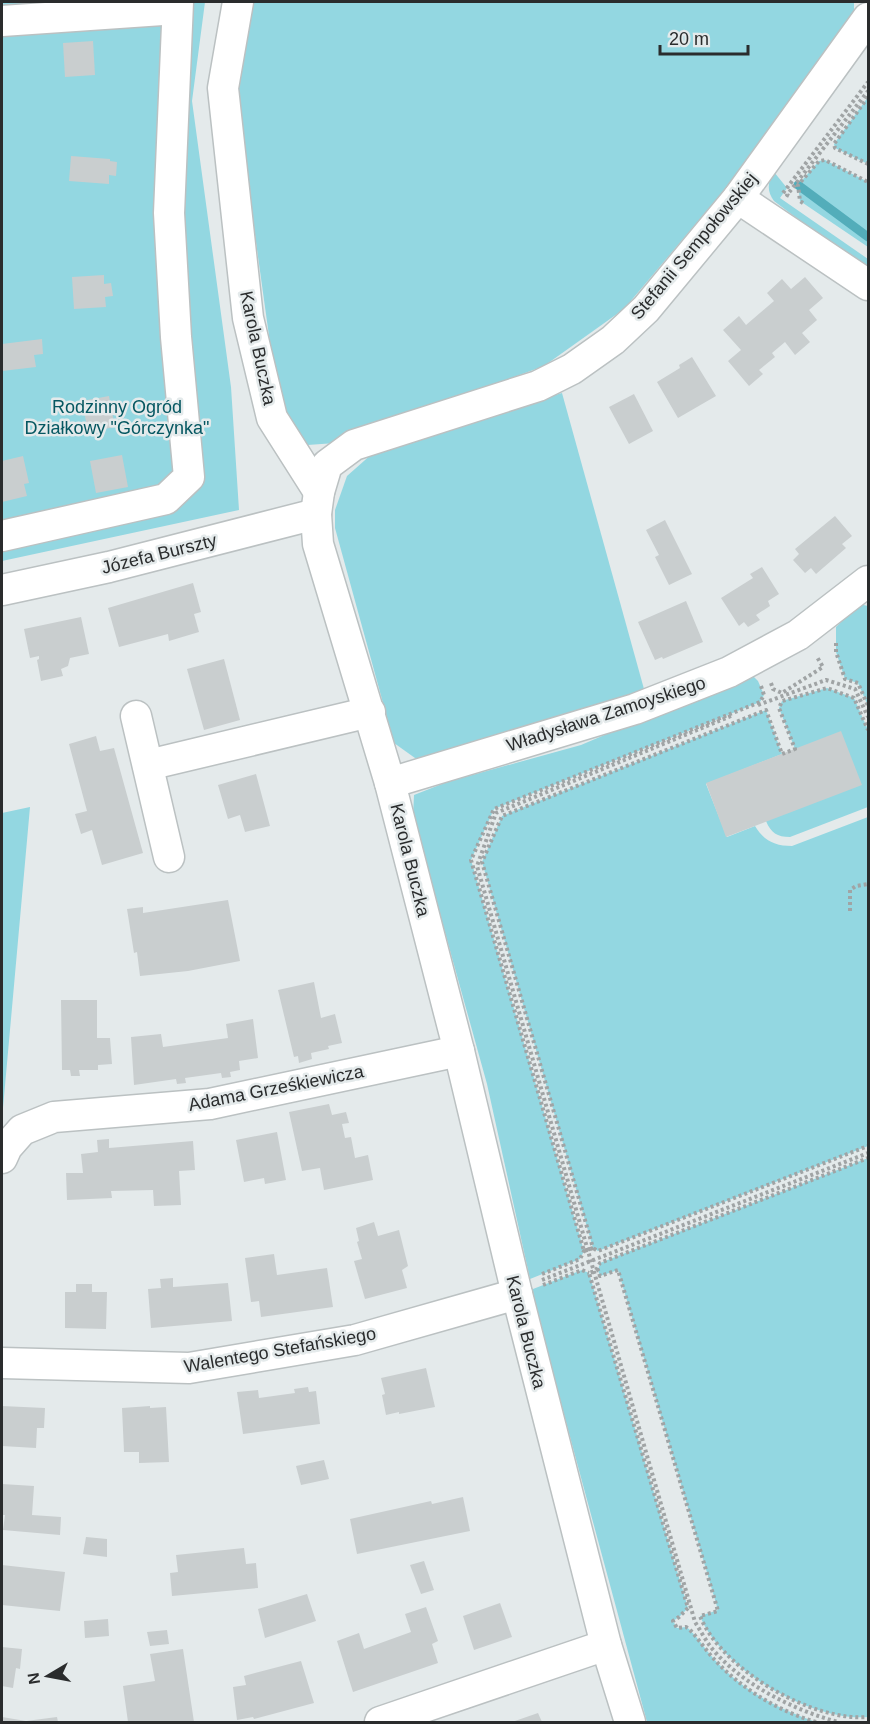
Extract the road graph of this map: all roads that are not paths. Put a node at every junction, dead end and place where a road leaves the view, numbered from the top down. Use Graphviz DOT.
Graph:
graph roads {
  1 [pos="238,2"];
  2 [pos="177,5"];
  3 [pos="868,18"];
  4 [pos="2,21"];
  5 [pos="738,198"];
  6 [pos="868,285"];
  7 [pos="317,503"];
  8 [pos="2,536"];
  9 [pos="868,581"];
  10 [pos="2,590"];
  11 [pos="370,712"];
  12 [pos="136,716"];
  13 [pos="148,765"];
  14 [pos="390,783"];
  15 [pos="169,857"];
  16 [pos="459,1051"];
  17 [pos="2,1158"];
  18 [pos="524,1289"];
  19 [pos="2,1364"];
  20 [pos="606,1645"];
  21 [pos="380,1722"];
  22 [pos="630,1722"];
  1 -- 7 [label="street, Karola Buczka"];
  2 -- 4 [label="street"];
  2 -- 8 [label="street"];
  3 -- 5 [label="street, Stefanii Sempołowskiej"];
  5 -- 6 [label="street"];
  5 -- 7 [label="street, Stefanii Sempołowskiej"];
  7 -- 10 [label="street, Józefa Burszty"];
  7 -- 11 [label="street, Karola Buczka"];
  9 -- 14 [label="street, Władysława Zamoyskiego"];
  11 -- 13 [label="street"];
  11 -- 14 [label="street, Karola Buczka"];
  12 -- 13 [label="street"];
  13 -- 15 [label="street"];
  14 -- 16 [label="street, Karola Buczka"];
  16 -- 17 [label="street, Adama Grześkiewicza"];
  16 -- 18 [label="street, Karola Buczka"];
  18 -- 19 [label="street, Walentego Stefańskiego"];
  18 -- 20 [label="street, Karola Buczka"];
  20 -- 21 [label="street"];
  20 -- 22 [label="street, Karola Buczka"];
}
